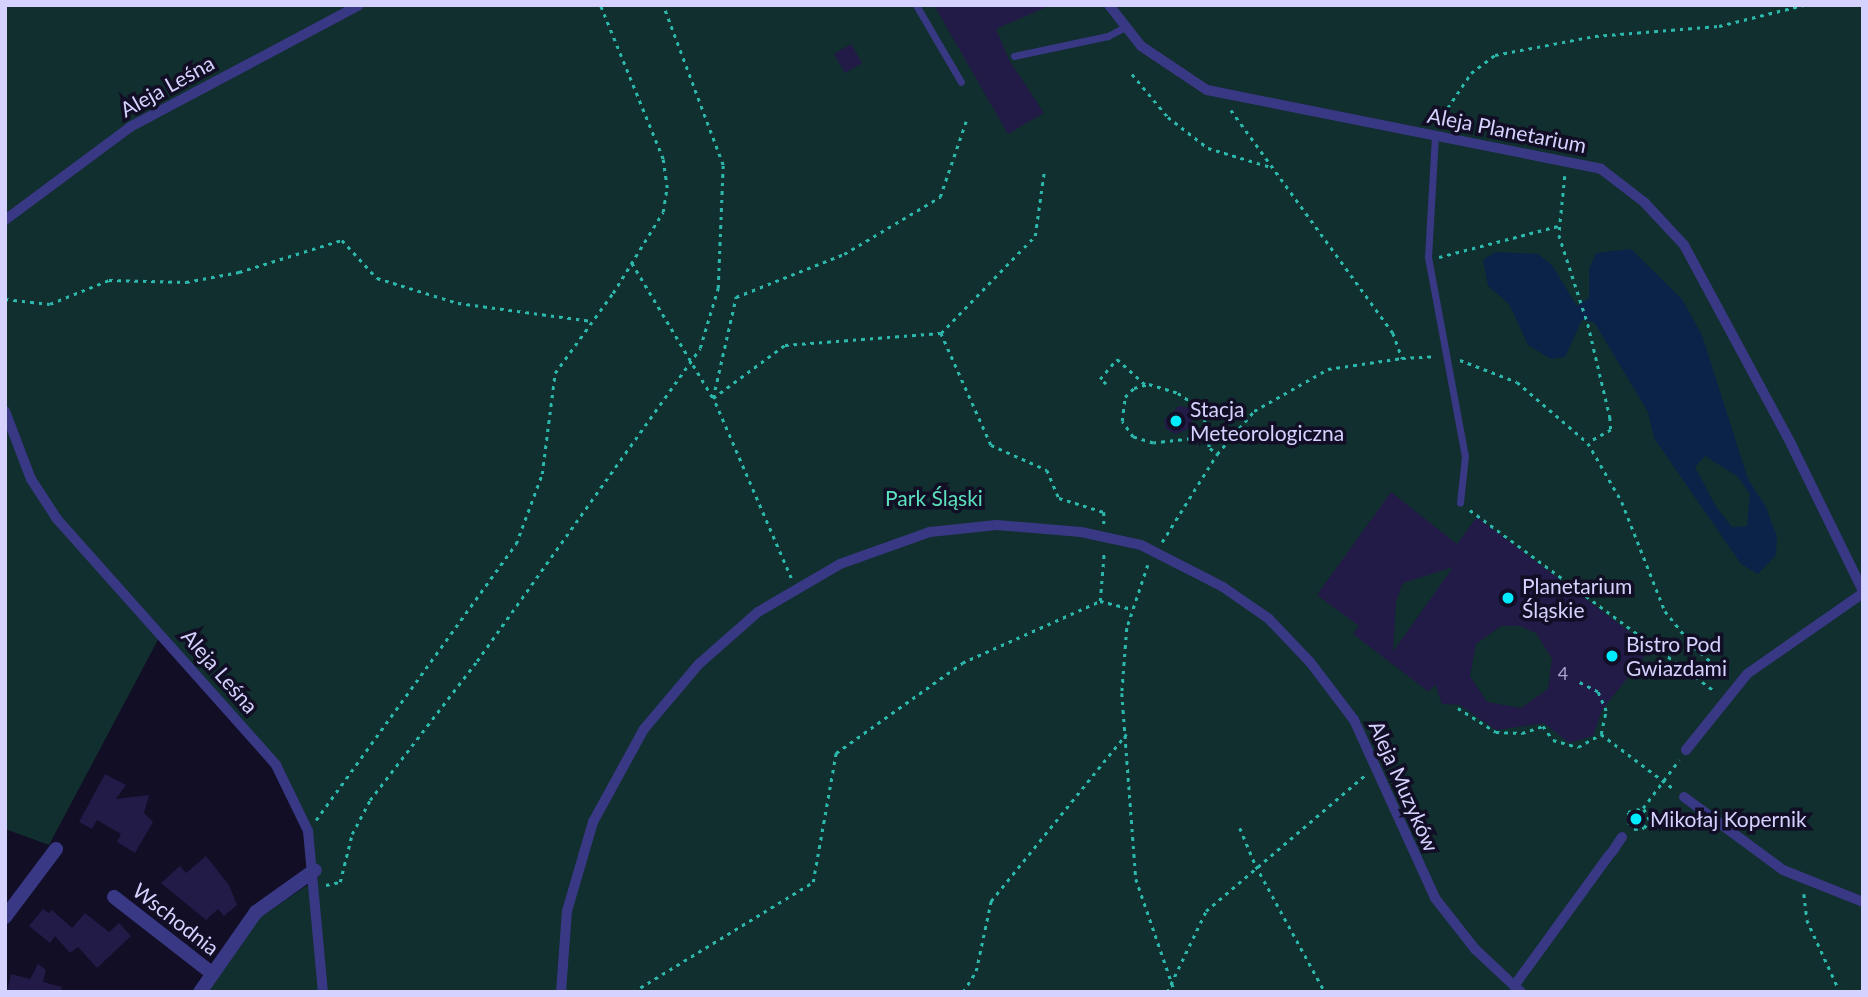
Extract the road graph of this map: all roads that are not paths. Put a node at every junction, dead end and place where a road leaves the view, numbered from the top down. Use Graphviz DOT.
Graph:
graph roads {
  1 [pos="359,5"];
  2 [pos="916,5"];
  3 [pos="1109,5"];
  4 [pos="1125,27"];
  5 [pos="1014,56"];
  6 [pos="961,82"];
  7 [pos="1436,136"];
  8 [pos="5,220"];
  9 [pos="5,411"];
  10 [pos="1460,503"];
  11 [pos="1863,592"];
  12 [pos="1686,750"];
  13 [pos="1684,797"];
  14 [pos="1622,837"];
  15 [pos="57,849"];
  16 [pos="315,870"];
  17 [pos="114,897"];
  18 [pos="1863,902"];
  19 [pos="5,917"];
  20 [pos="212,974"];
  21 [pos="1517,989"];
  22 [pos="200,992"];
  23 [pos="323,992"];
  24 [pos="561,992"];
  1 -- 8 [label="street, Aleja Leśna"];
  2 -- 6 [label="lane"];
  3 -- 4 [label="street, Aleja Planetarium"];
  4 -- 5 [label="lane"];
  4 -- 7 [label="street, Aleja Planetarium"];
  7 -- 10 [label="lane"];
  7 -- 11 [label="street, Aleja Planetarium"];
  9 -- 16 [label="street, Aleja Leśna"];
  11 -- 12 [label="street"];
  13 -- 18 [label="street"];
  14 -- 21 [label="street"];
  15 -- 19 [label="street"];
  16 -- 20 [label="street, Wschodnia"];
  16 -- 23 [label="street, Aleja Leśna"];
  17 -- 20 [label="street, Wschodnia"];
  20 -- 22 [label="street, Wschodnia"];
  21 -- 24 [label="street, Aleja Muzyków"];
}
